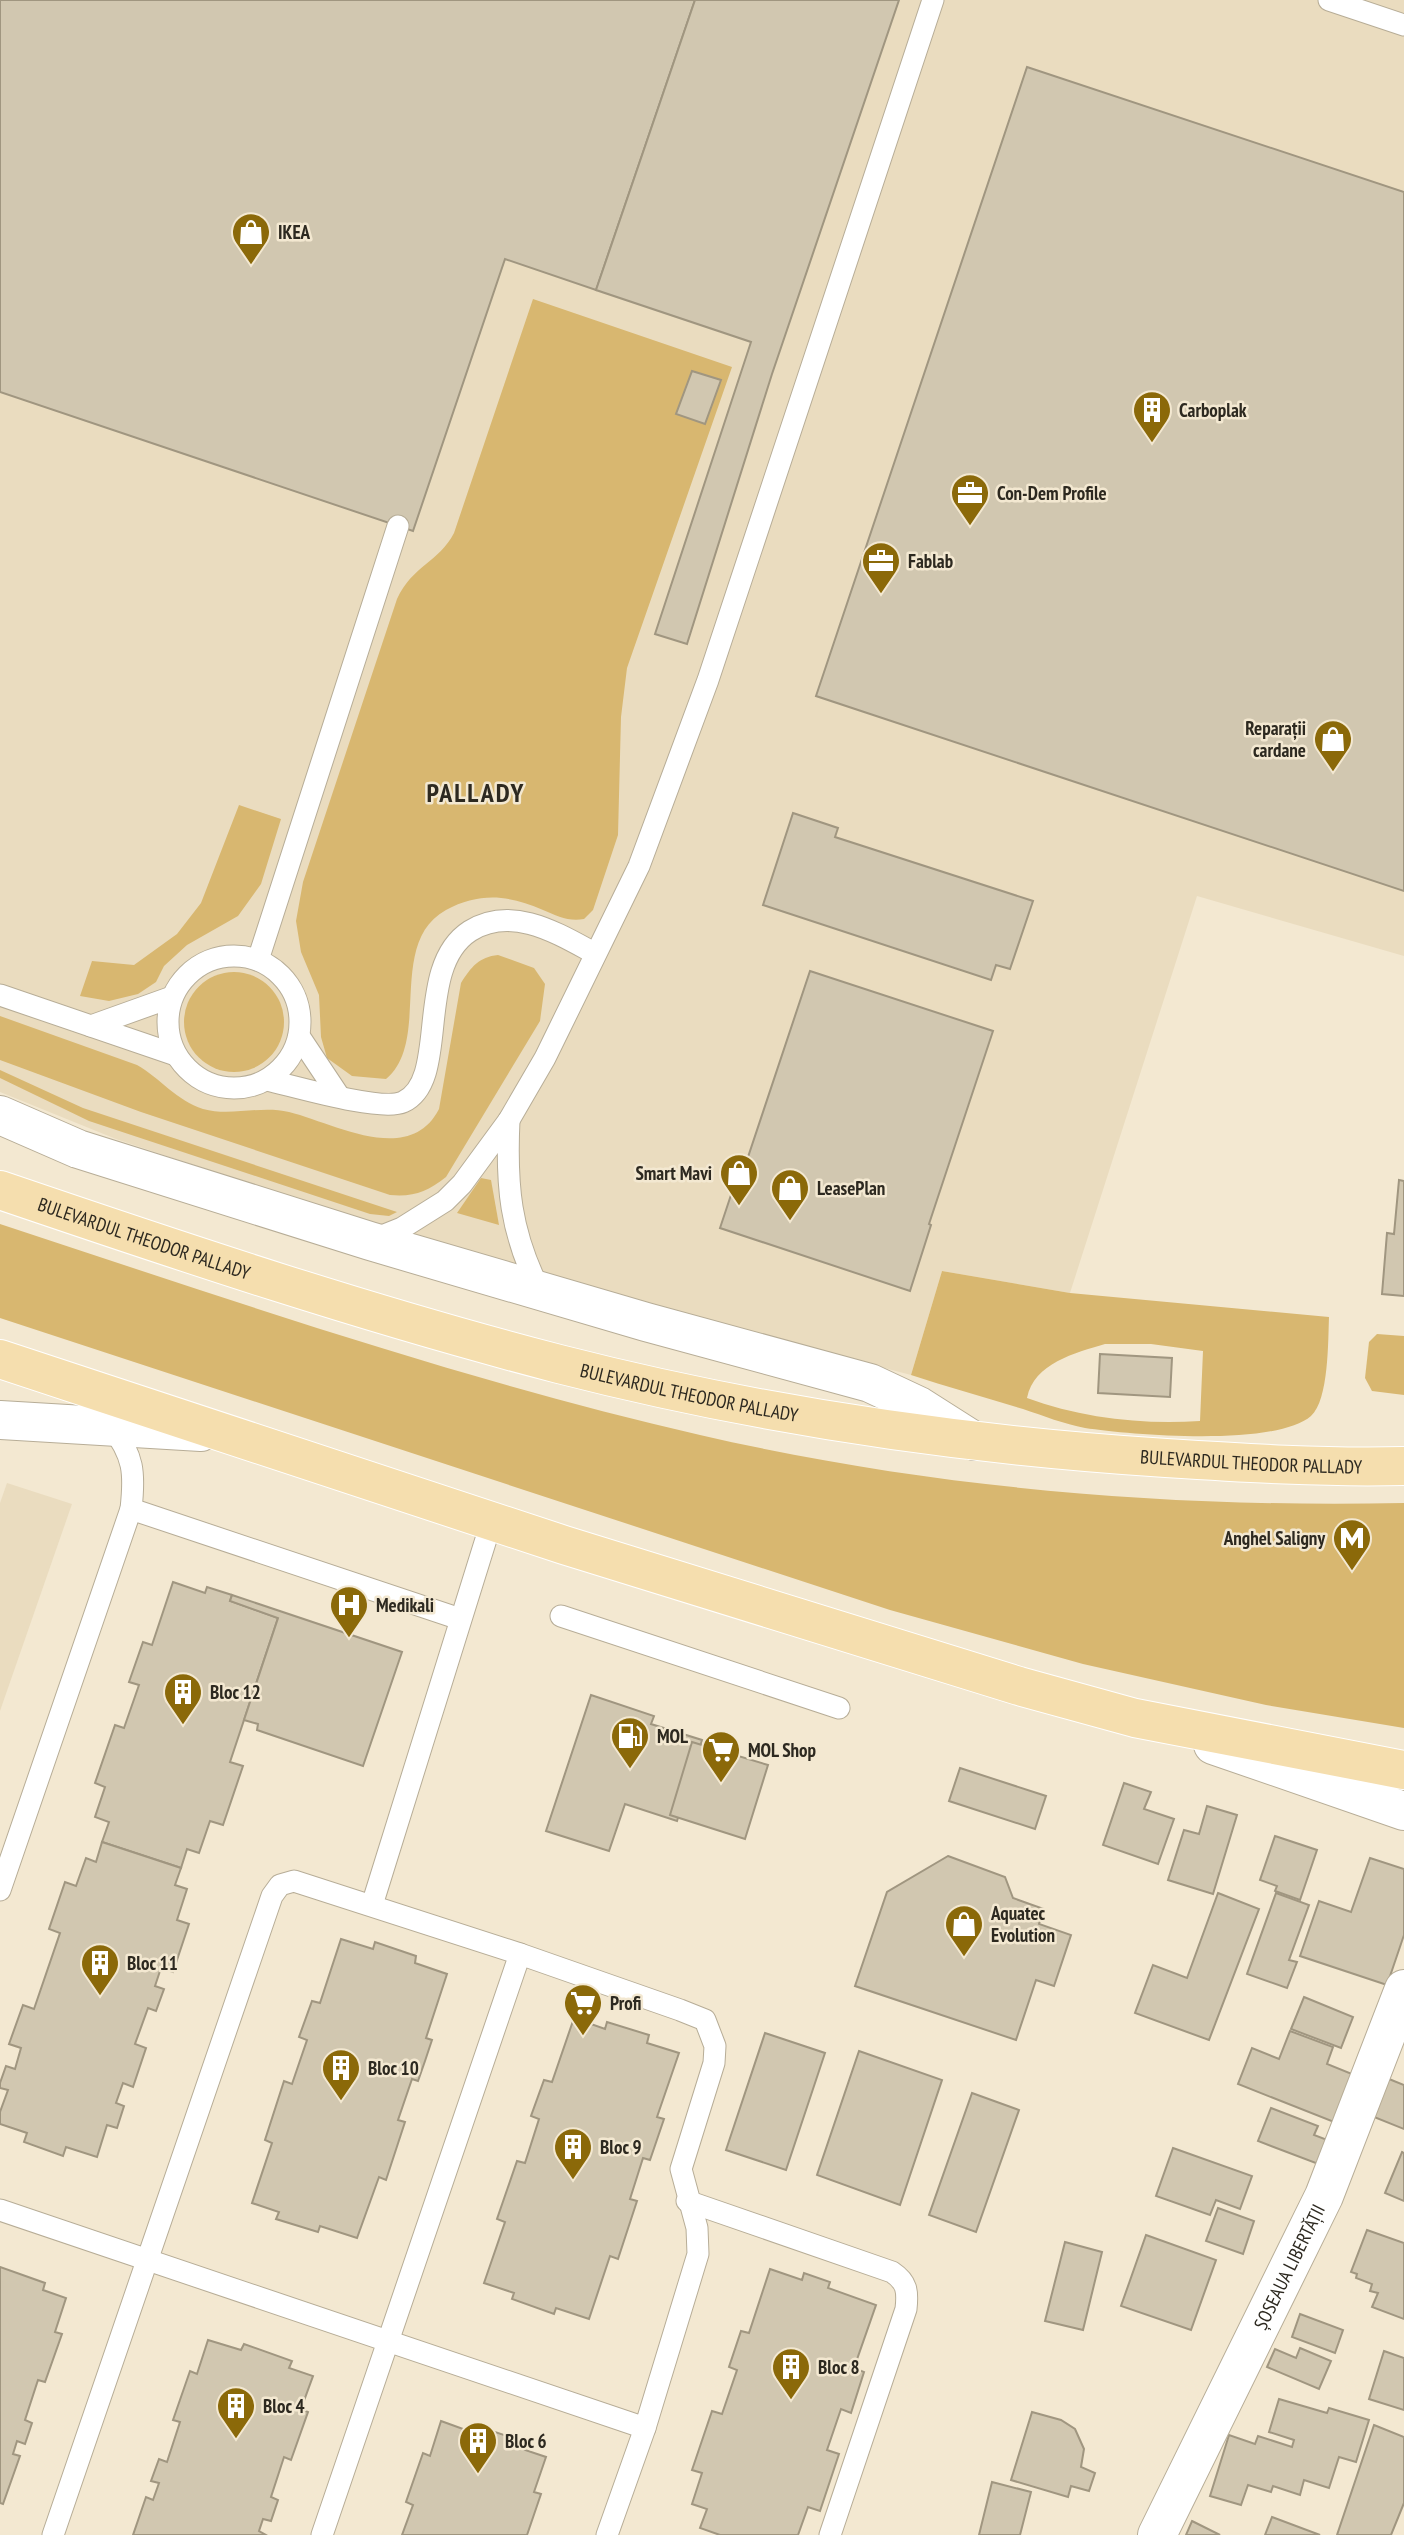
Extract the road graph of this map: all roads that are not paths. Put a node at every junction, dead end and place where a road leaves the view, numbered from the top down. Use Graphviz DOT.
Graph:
graph roads {
  1 [pos="933,0"];
  2 [pos="1329,0"];
  3 [pos="1404,25"];
  4 [pos="398,526"];
  5 [pos="594,953"];
  6 [pos="258,960"];
  7 [pos="0,995"];
  8 [pos="172,997"];
  9 [pos="91,1026"];
  10 [pos="299,1036"];
  11 [pos="176,1055"];
  12 [pos="267,1080"];
  13 [pos="339,1096"];
  14 [pos="0,1115"];
  15 [pos="509,1120"];
  16 [pos="0,1190"];
  17 [pos="370,1241"];
  18 [pos="540,1292"];
  19 [pos="0,1359"];
  20 [pos="0,1420"];
  21 [pos="111,1426"];
  22 [pos="225,1433"];
  23 [pos="974,1441"];
  24 [pos="1404,1466"];
  25 [pos="131,1509"];
  26 [pos="492,1520"];
  27 [pos="561,1616"];
  28 [pos="460,1619"];
  29 [pos="839,1708"];
  30 [pos="1135,1718"];
  31 [pos="1404,1770"];
  32 [pos="1404,1811"];
  33 [pos="0,1890"];
  34 [pos="372,1905"];
  35 [pos="520,1954"];
  36 [pos="1404,1989"];
  37 [pos="687,2201"];
  38 [pos="0,2210"];
  39 [pos="147,2260"];
  40 [pos="388,2341"];
  41 [pos="645,2428"];
  42 [pos="53,2535"];
  43 [pos="322,2535"];
  44 [pos="607,2535"];
  45 [pos="830,2535"];
  46 [pos="1157,2535"];
  1 -- 5 [label="lane"];
  2 -- 3 [label="lane"];
  4 -- 6 [label="lane"];
  5 -- 13 [label="lane"];
  5 -- 15 [label="lane"];
  6 -- 8 [label="lane"];
  6 -- 10 [label="lane"];
  7 -- 9 [label="lane"];
  8 -- 9 [label="lane"];
  8 -- 11 [label="lane"];
  9 -- 11 [label="lane"];
  10 -- 12 [label="lane"];
  10 -- 13 [label="lane"];
  11 -- 12 [label="lane"];
  12 -- 13 [label="lane"];
  14 -- 17 [label="street"];
  15 -- 17 [label="lane"];
  15 -- 18 [label="lane"];
  16 -- 23 [label="main road, BULEVARDUL THEODOR PALLADY"];
  17 -- 18 [label="street"];
  18 -- 23 [label="street"];
  19 -- 22 [label="main road"];
  20 -- 21 [label="street"];
  21 -- 22 [label="street"];
  21 -- 25 [label="lane"];
  22 -- 26 [label="main road"];
  23 -- 24 [label="main road, BULEVARDUL THEODOR PALLADY"];
  25 -- 28 [label="lane"];
  25 -- 33 [label="lane"];
  26 -- 28 [label="lane"];
  26 -- 30 [label="main road"];
  27 -- 29 [label="lane"];
  28 -- 34 [label="lane"];
  30 -- 31 [label="main road"];
  30 -- 32 [label="street"];
  34 -- 35 [label="lane"];
  34 -- 39 [label="lane"];
  35 -- 37 [label="lane"];
  35 -- 40 [label="lane"];
  36 -- 46 [label="street, ȘOSEAUA LIBERTĂȚII"];
  37 -- 41 [label="lane"];
  37 -- 45 [label="lane"];
  38 -- 39 [label="lane"];
  39 -- 40 [label="lane"];
  39 -- 42 [label="lane"];
  40 -- 41 [label="lane"];
  40 -- 43 [label="lane"];
  41 -- 44 [label="lane"];
}
